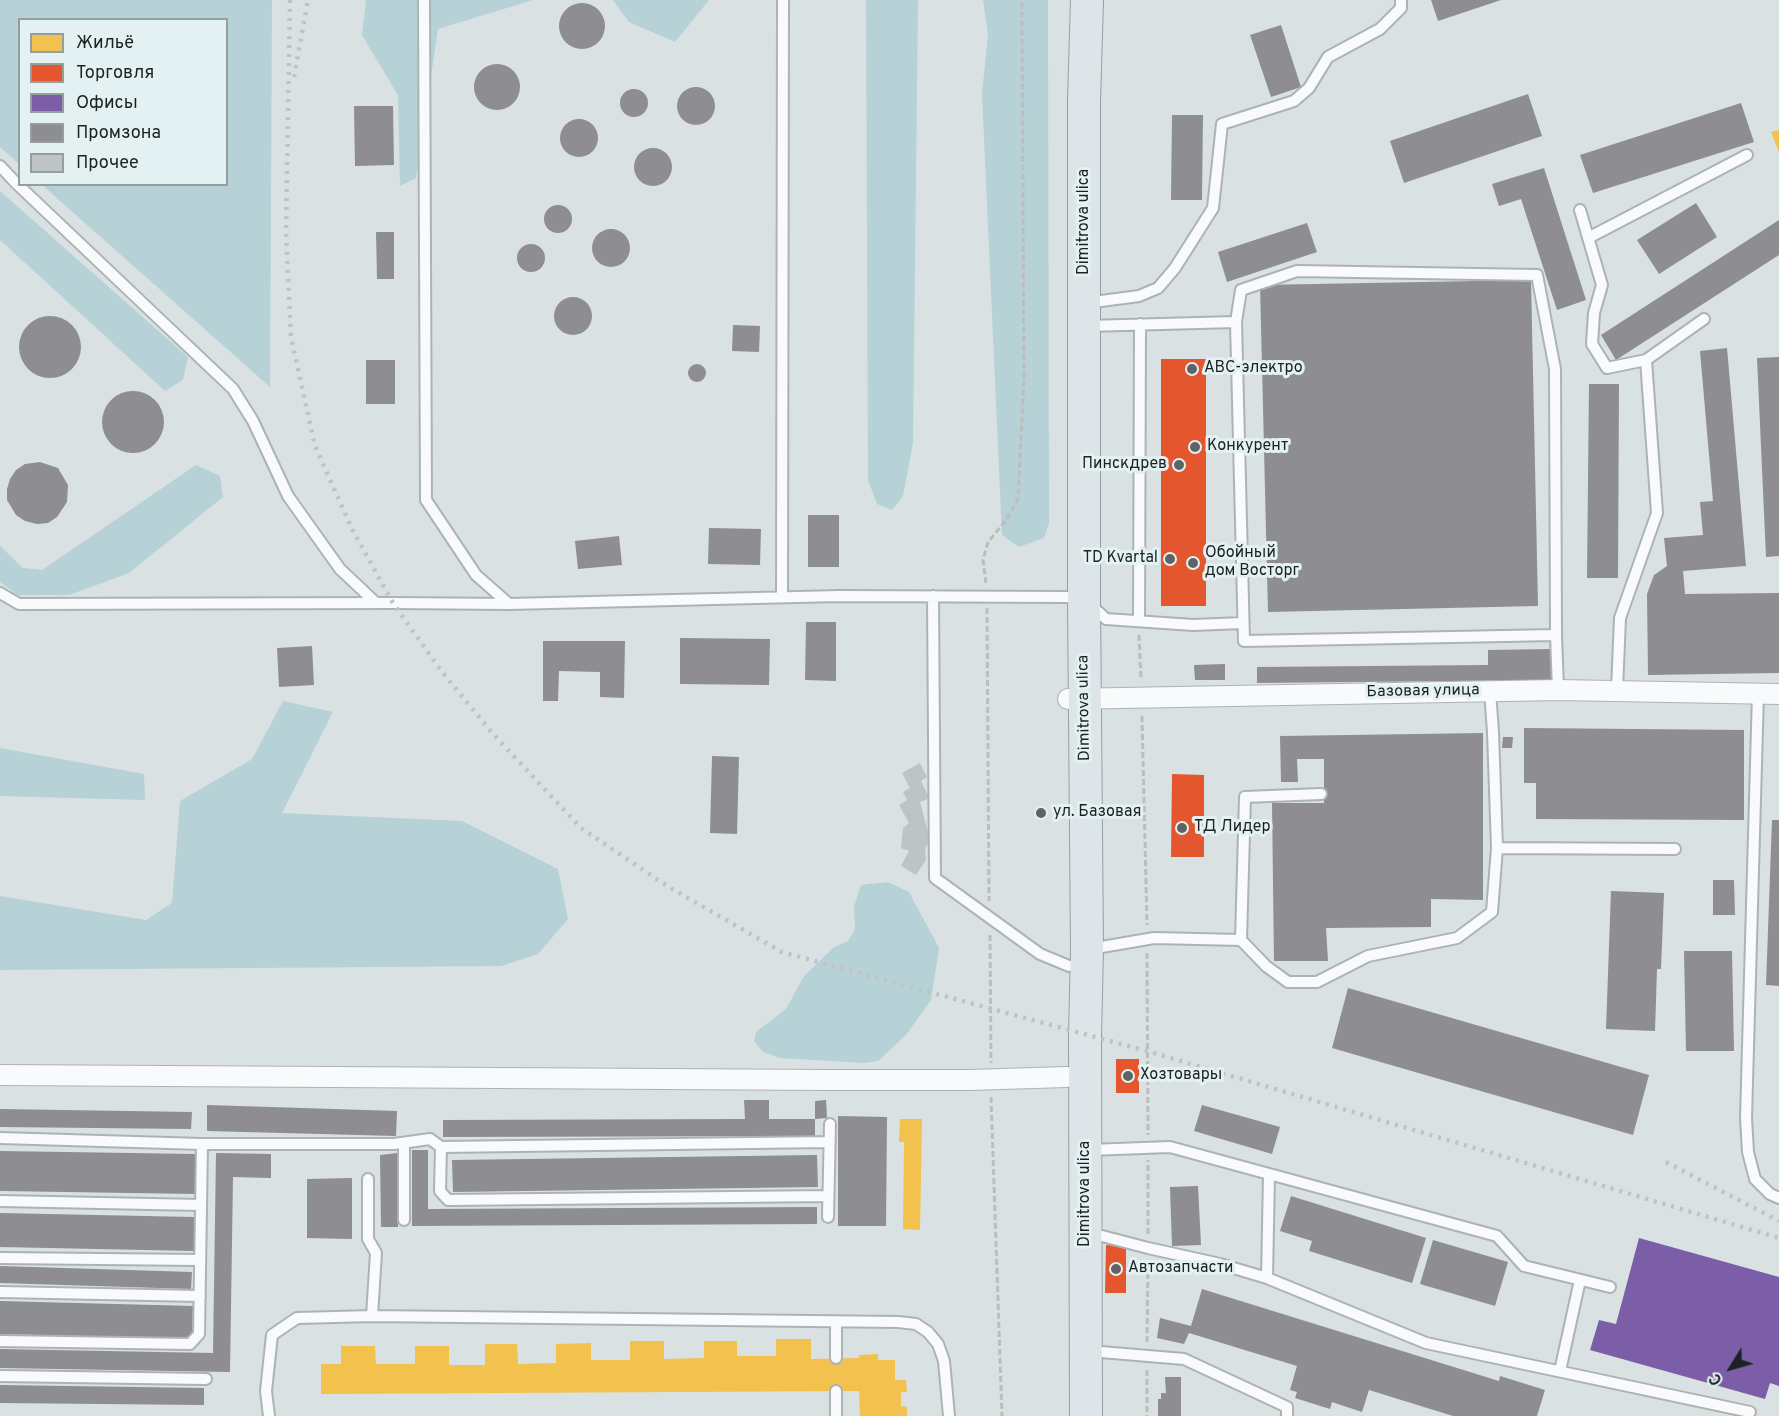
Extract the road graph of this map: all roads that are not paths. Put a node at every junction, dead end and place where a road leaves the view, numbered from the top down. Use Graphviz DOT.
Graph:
graph roads {
  1 [pos="424,0"];
  2 [pos="783,0"];
  3 [pos="1066,0"];
  4 [pos="1087,0"];
  5 [pos="1401,0"];
  6 [pos="1747,155"];
  7 [pos="0,166"];
  8 [pos="18,185"];
  9 [pos="19,186"];
  10 [pos="1580,210"];
  11 [pos="1588,238"];
  12 [pos="1086,314"];
  13 [pos="1704,319"];
  14 [pos="1236,322"];
  15 [pos="1140,324"];
  16 [pos="1646,360"];
  17 [pos="0,593"];
  18 [pos="933,596"];
  19 [pos="782,597"];
  20 [pos="1075,598"];
  21 [pos="376,603"];
  22 [pos="509,604"];
  23 [pos="1139,621"];
  24 [pos="1243,623"];
  25 [pos="1556,635"];
  26 [pos="1558,690"];
  27 [pos="1617,690"];
  28 [pos="1490,691"];
  29 [pos="1758,693"];
  30 [pos="1779,694"];
  31 [pos="1076,698"];
  32 [pos="1322,794"];
  33 [pos="1497,848"];
  34 [pos="1675,849"];
  35 [pos="1241,940"];
  36 [pos="1078,958"];
  37 [pos="0,1076"];
  38 [pos="1067,1077"];
  39 [pos="830,1124"];
  40 [pos="0,1138"];
  41 [pos="829,1142"];
  42 [pos="404,1143"];
  43 [pos="202,1144"];
  44 [pos="441,1147"];
  45 [pos="1087,1150"];
  46 [pos="1269,1174"];
  47 [pos="368,1179"];
  48 [pos="828,1196"];
  49 [pos="1779,1198"];
  50 [pos="0,1201"];
  51 [pos="201,1205"];
  52 [pos="828,1217"];
  53 [pos="404,1220"];
  54 [pos="1102,1236"];
  55 [pos="0,1258"];
  56 [pos="200,1260"];
  57 [pos="1268,1278"];
  58 [pos="1580,1280"];
  59 [pos="1610,1287"];
  60 [pos="0,1292"];
  61 [pos="200,1296"];
  62 [pos="372,1316"];
  63 [pos="836,1322"];
  64 [pos="0,1341"];
  65 [pos="1086,1351"];
  66 [pos="836,1358"];
  67 [pos="1560,1371"];
  68 [pos="0,1376"];
  69 [pos="206,1379"];
  70 [pos="837,1391"];
  71 [pos="1750,1412"];
  72 [pos="269,1416"];
  73 [pos="836,1416"];
  74 [pos="949,1416"];
  75 [pos="1066,1416"];
  76 [pos="1086,1416"];
  77 [pos="1287,1416"];
  1 -- 22 [label="lane"];
  2 -- 19 [label="lane"];
  3 -- 20 [label="main road, Dimitrova ulica"];
  4 -- 12 [label="main road, Dimitrova ulica"];
  5 -- 12 [label="lane"];
  6 -- 11 [label="lane"];
  7 -- 8 [label="lane"];
  9 -- 21 [label="lane"];
  10 -- 11 [label="lane"];
  11 -- 16 [label="lane"];
  12 -- 15 [label="lane"];
  12 -- 20 [label="main road, Dimitrova ulica"];
  13 -- 16 [label="lane"];
  14 -- 15 [label="lane"];
  14 -- 24 [label="lane"];
  14 -- 25 [label="lane"];
  15 -- 23 [label="lane"];
  16 -- 27 [label="lane"];
  17 -- 21 [label="lane"];
  18 -- 19 [label="lane"];
  18 -- 20 [label="lane"];
  18 -- 36 [label="lane"];
  19 -- 22 [label="lane"];
  20 -- 23 [label="lane"];
  20 -- 31 [label="main road, Dimitrova ulica"];
  21 -- 22 [label="lane"];
  23 -- 24 [label="lane"];
  24 -- 25 [label="lane"];
  25 -- 26 [label="lane"];
  26 -- 27 [label="street, Базовая улица"];
  26 -- 28 [label="street, Базовая улица"];
  27 -- 29 [label="street, Базовая улица"];
  28 -- 31 [label="street, Базовая улица"];
  28 -- 33 [label="lane"];
  29 -- 30 [label="street, Базовая улица"];
  29 -- 49 [label="lane"];
  31 -- 36 [label="main road, Dimitrova ulica"];
  32 -- 35 [label="lane"];
  33 -- 34 [label="lane"];
  33 -- 35 [label="lane"];
  35 -- 36 [label="lane"];
  36 -- 38 [label="main road, Dimitrova ulica"];
  36 -- 45 [label="main road, Dimitrova ulica"];
  37 -- 38 [label="street"];
  38 -- 75 [label="main road, Dimitrova ulica"];
  39 -- 41 [label="lane"];
  40 -- 43 [label="lane"];
  41 -- 44 [label="lane"];
  41 -- 48 [label="lane"];
  42 -- 43 [label="lane"];
  42 -- 44 [label="lane"];
  42 -- 53 [label="lane"];
  43 -- 51 [label="lane"];
  44 -- 48 [label="lane"];
  45 -- 46 [label="lane"];
  45 -- 65 [label="main road, Dimitrova ulica"];
  46 -- 57 [label="lane"];
  46 -- 58 [label="lane"];
  47 -- 62 [label="lane"];
  48 -- 52 [label="lane"];
  50 -- 51 [label="lane"];
  51 -- 56 [label="lane"];
  54 -- 57 [label="lane"];
  55 -- 56 [label="lane"];
  56 -- 61 [label="lane"];
  57 -- 67 [label="lane"];
  58 -- 59 [label="lane"];
  58 -- 67 [label="lane"];
  60 -- 61 [label="lane"];
  61 -- 64 [label="lane"];
  62 -- 63 [label="lane"];
  62 -- 72 [label="lane"];
  63 -- 66 [label="lane"];
  63 -- 74 [label="lane"];
  65 -- 76 [label="main road, Dimitrova ulica"];
  65 -- 77 [label="lane"];
  67 -- 71 [label="lane"];
  68 -- 69 [label="lane"];
  70 -- 73 [label="lane"];
}
